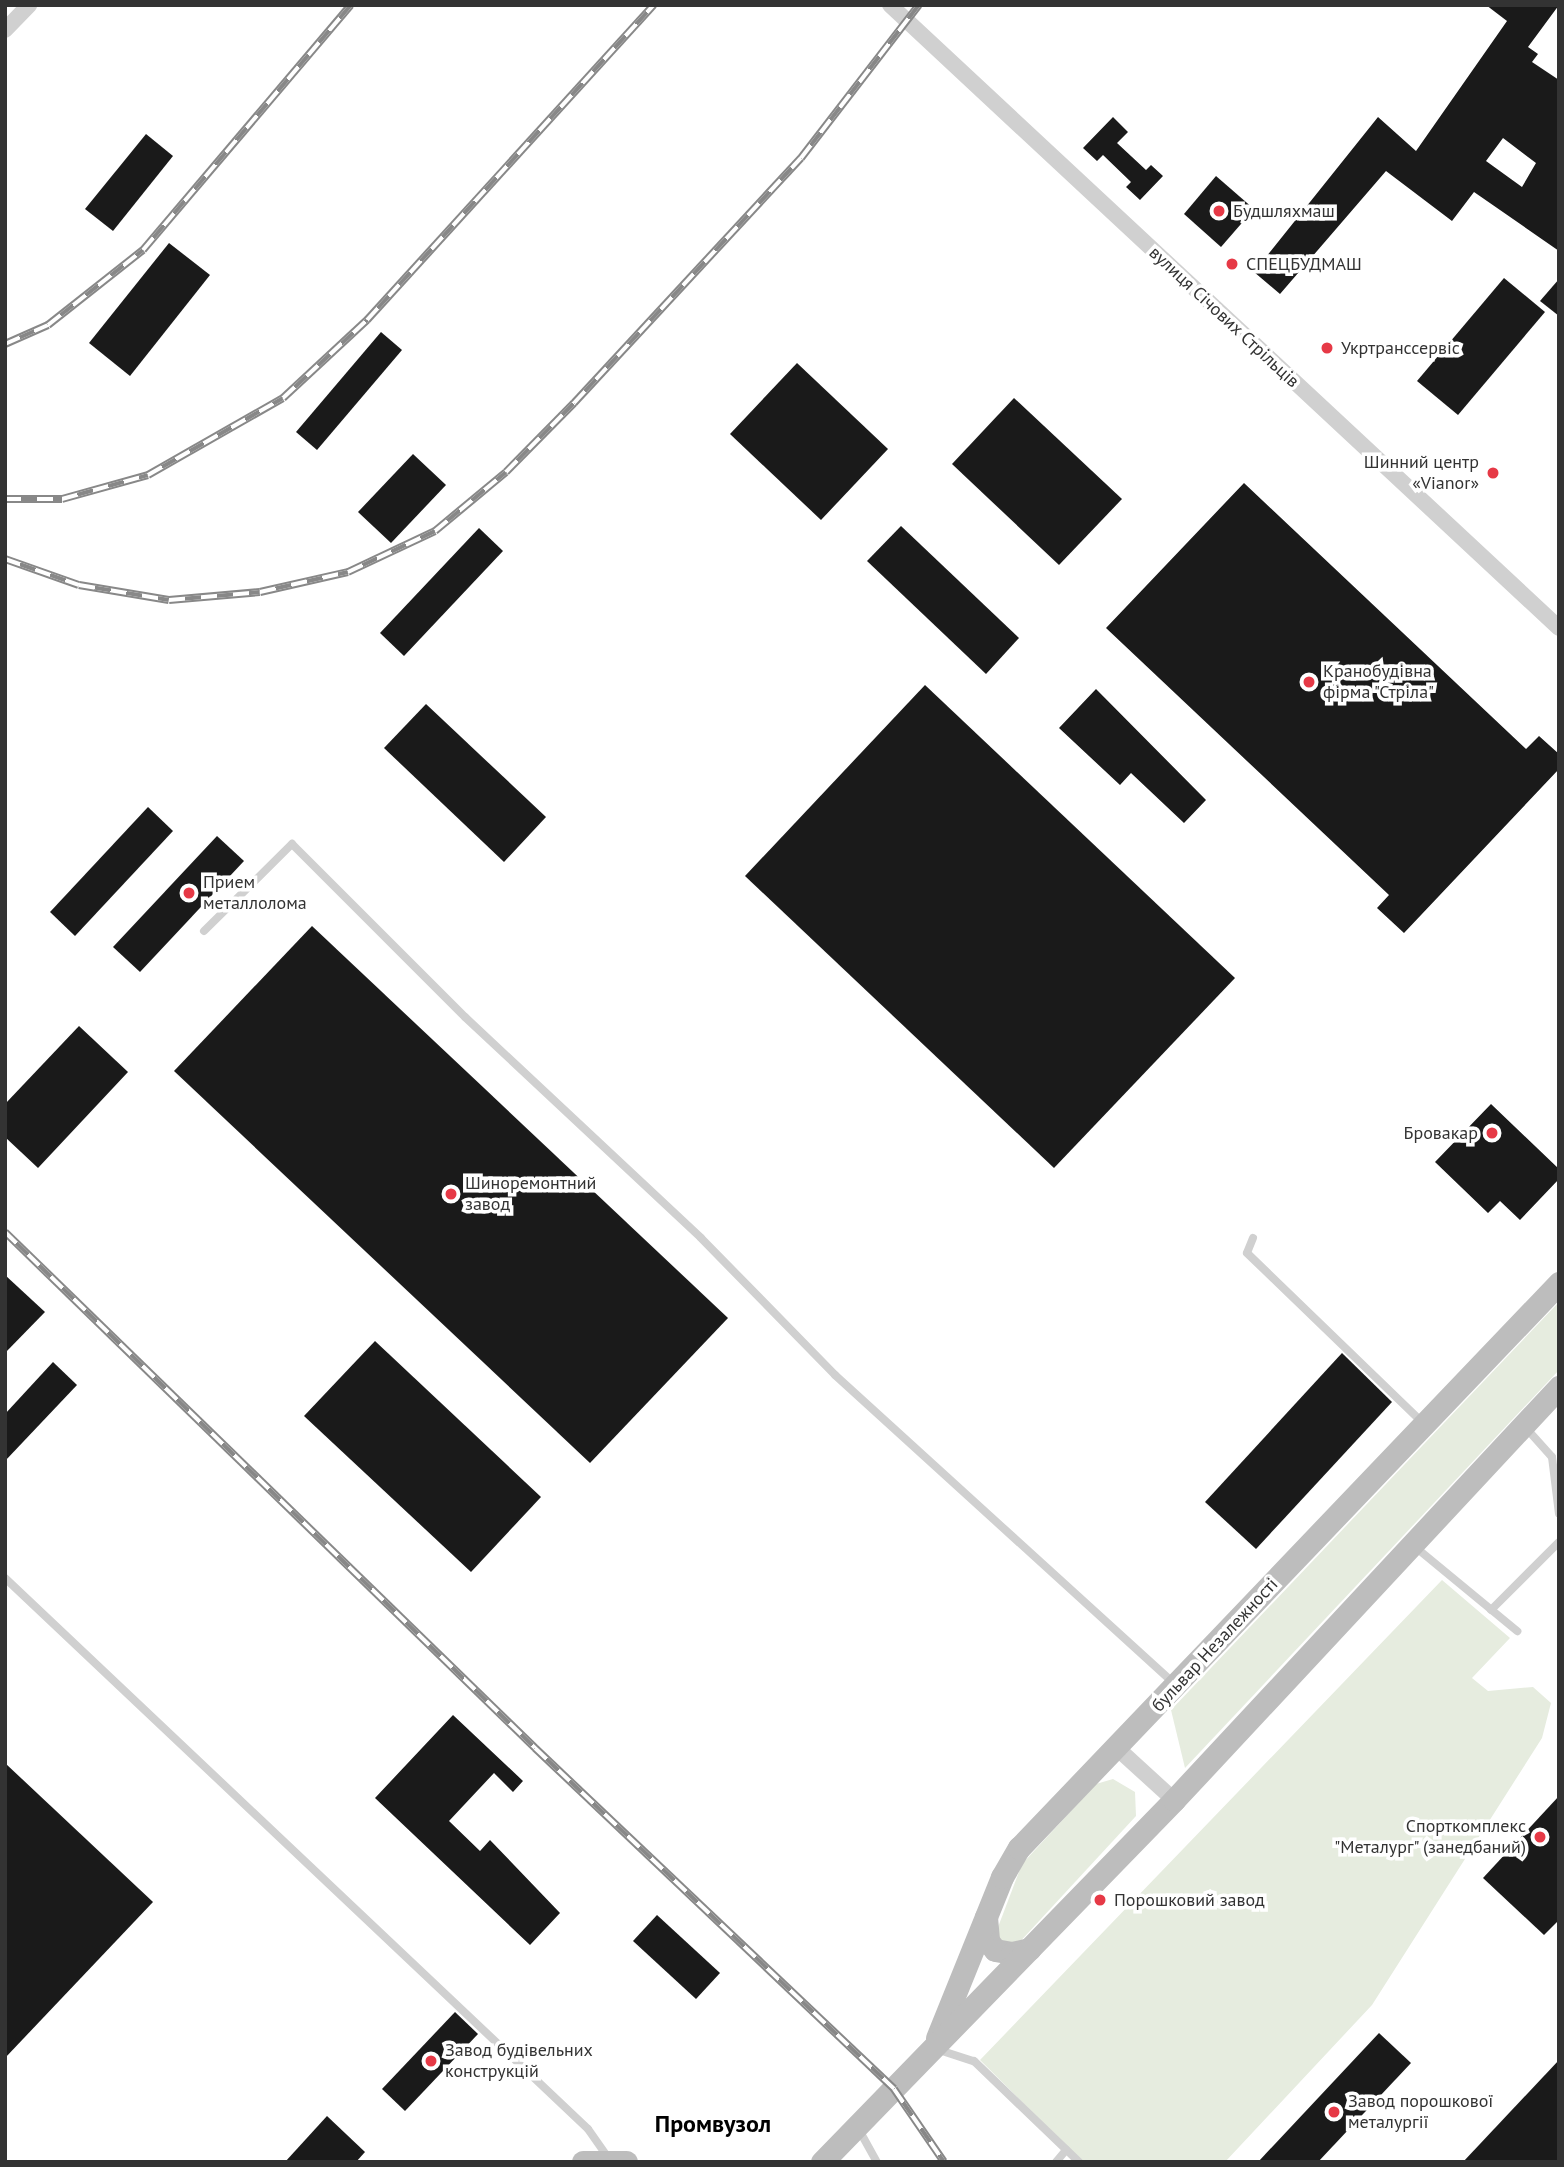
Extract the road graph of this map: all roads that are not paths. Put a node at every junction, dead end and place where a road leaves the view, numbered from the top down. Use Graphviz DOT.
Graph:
graph roads {
  1 [pos="29,5"];
  2 [pos="890,5"];
  3 [pos="5,30"];
  4 [pos="1559,628"];
  5 [pos="204,931"];
  6 [pos="1253,1238"];
  7 [pos="1559,1283"];
  8 [pos="1559,1387"];
  9 [pos="1424,1424"];
  10 [pos="1522,1425"];
  11 [pos="1559,1514"];
  12 [pos="1559,1542"];
  13 [pos="1411,1544"];
  14 [pos="5,1578"];
  15 [pos="1491,1610"];
  16 [pos="1517,1631"];
  17 [pos="1176,1686"];
  18 [pos="1117,1748"];
  19 [pos="1174,1800"];
  20 [pos="986,1917"];
  21 [pos="1030,1949"];
  22 [pos="933,2048"];
  23 [pos="857,2127"];
  24 [pos="1066,2150"];
  25 [pos="617,2160"];
  26 [pos="583,2162"];
  27 [pos="822,2162"];
  28 [pos="877,2162"];
  29 [pos="1055,2162"];
  30 [pos="1079,2162"];
  1 -- 3 [label="street"];
  2 -- 4 [label="street, вулиця Січових Стрільців"];
  5 -- 17 [label="lane"];
  6 -- 9 [label="lane"];
  7 -- 9 [label="street, бульвар Незалежності"];
  8 -- 10 [label="street, бульвар Незалежності"];
  9 -- 17 [label="street, бульвар Незалежності"];
  10 -- 11 [label="lane"];
  10 -- 13 [label="street, бульвар Незалежності"];
  12 -- 15 [label="lane"];
  13 -- 15 [label="lane"];
  13 -- 19 [label="street, бульвар Незалежності"];
  14 -- 25 [label="lane"];
  15 -- 16 [label="lane"];
  17 -- 18 [label="street, бульвар Незалежності"];
  18 -- 19 [label="street"];
  18 -- 20 [label="street, бульвар Незалежності"];
  19 -- 21 [label="street, бульвар Незалежності"];
  20 -- 21 [label="street"];
  20 -- 22 [label="street, бульвар Незалежності"];
  21 -- 22 [label="street, бульвар Незалежності"];
  22 -- 23 [label="street, бульвар Незалежності"];
  22 -- 24 [label="lane"];
  23 -- 27 [label="street, бульвар Незалежності"];
  23 -- 28 [label="lane"];
  24 -- 29 [label="lane"];
  24 -- 30 [label="lane"];
  25 -- 26 [label="street"];
}
